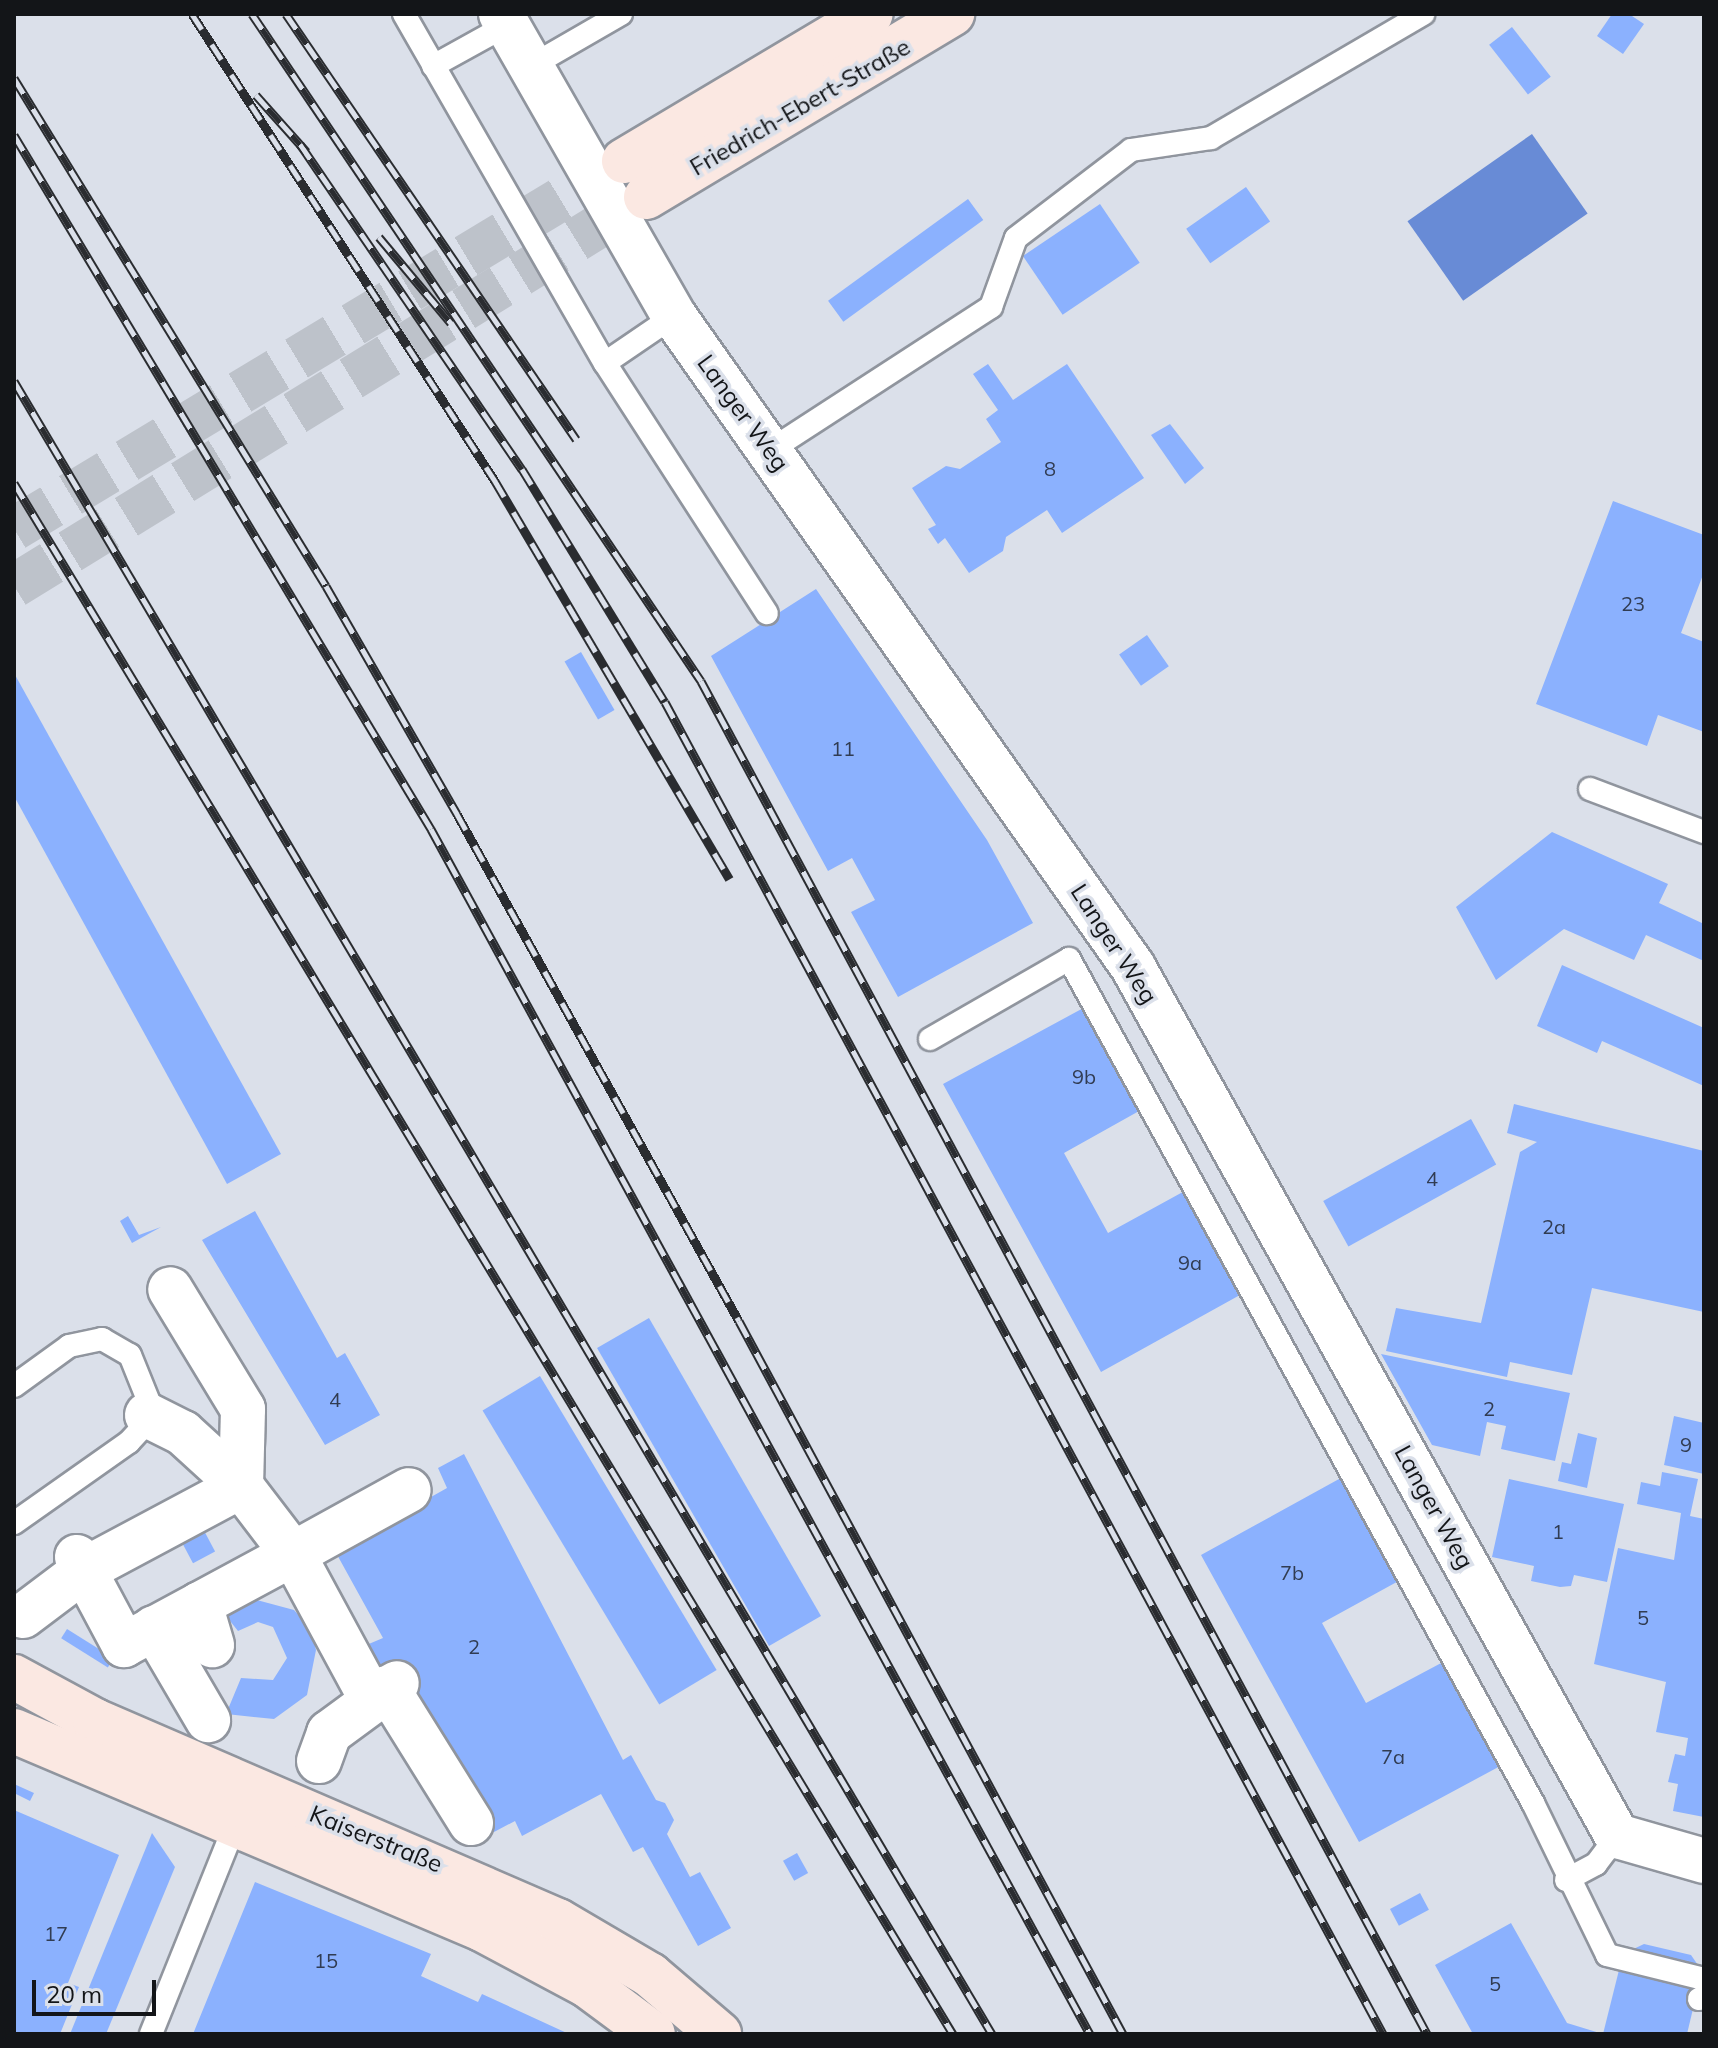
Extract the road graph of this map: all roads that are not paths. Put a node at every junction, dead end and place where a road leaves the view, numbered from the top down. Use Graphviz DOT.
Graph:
graph roads {
  1 [pos="404,14"];
  2 [pos="621,14"];
  3 [pos="871,14"];
  4 [pos="952,14"];
  5 [pos="1423,14"];
  6 [pos="504,19"];
  7 [pos="433,66"];
  8 [pos="531,66"];
  9 [pos="624,161"];
  10 [pos="646,197"];
  11 [pos="674,316"];
  12 [pos="605,363"];
  13 [pos="769,451"];
  14 [pos="767,613"];
  15 [pos="1590,789"];
  16 [pos="1704,832"];
  17 [pos="930,1039"];
  18 [pos="170,1289"];
  19 [pos="14,1386"];
  20 [pos="147,1415"];
  21 [pos="241,1486"];
  22 [pos="409,1490"];
  23 [pos="14,1523"];
  24 [pos="293,1554"];
  25 [pos="81,1564"];
  26 [pos="23,1616"];
  27 [pos="154,1628"];
  28 [pos="17,1681"];
  29 [pos="388,1688"];
  30 [pos="208,1720"];
  31 [pos="14,1731"];
  32 [pos="319,1761"];
  33 [pos="242,1807"];
  34 [pos="471,1823"];
  35 [pos="1617,1836"];
  36 [pos="1704,1861"];
  37 [pos="1566,1880"];
  38 [pos="1702,1991"];
  39 [pos="681,1999"];
  40 [pos="151,2034"];
  41 [pos="652,2034"];
  42 [pos="719,2034"];
  1 -- 7 [label="lane"];
  2 -- 8 [label="lane"];
  3 -- 9 [label="main road, Friedrich-Ebert-Straße"];
  4 -- 10 [label="main road, Friedrich-Ebert-Straße"];
  5 -- 13 [label="lane"];
  6 -- 7 [label="lane"];
  6 -- 8 [label="street, Langer Weg"];
  7 -- 12 [label="lane"];
  8 -- 11 [label="street, Langer Weg"];
  11 -- 12 [label="lane"];
  11 -- 13 [label="street, Langer Weg"];
  12 -- 14 [label="lane"];
  13 -- 35 [label="street, Langer Weg"];
  15 -- 16 [label="lane"];
  17 -- 37 [label="lane"];
  18 -- 21 [label="street"];
  19 -- 20 [label="lane"];
  20 -- 21 [label="street"];
  20 -- 23 [label="lane"];
  21 -- 24 [label="street"];
  21 -- 25 [label="street"];
  22 -- 24 [label="street"];
  24 -- 27 [label="street"];
  24 -- 29 [label="street"];
  25 -- 26 [label="street"];
  25 -- 27 [label="street"];
  27 -- 30 [label="street"];
  28 -- 33 [label="main road, Kaiserstraße"];
  29 -- 32 [label="street"];
  29 -- 34 [label="street"];
  31 -- 33 [label="main road, Kaiserstraße"];
  33 -- 39 [label="main road, Kaiserstraße"];
  33 -- 40 [label="lane"];
  33 -- 41 [label="main road, Kaiserstraße"];
  35 -- 36 [label="street"];
  35 -- 37 [label="lane"];
  37 -- 38 [label="lane"];
  39 -- 41 [label="lane"];
  39 -- 42 [label="main road, Kaiserstraße"];
}
